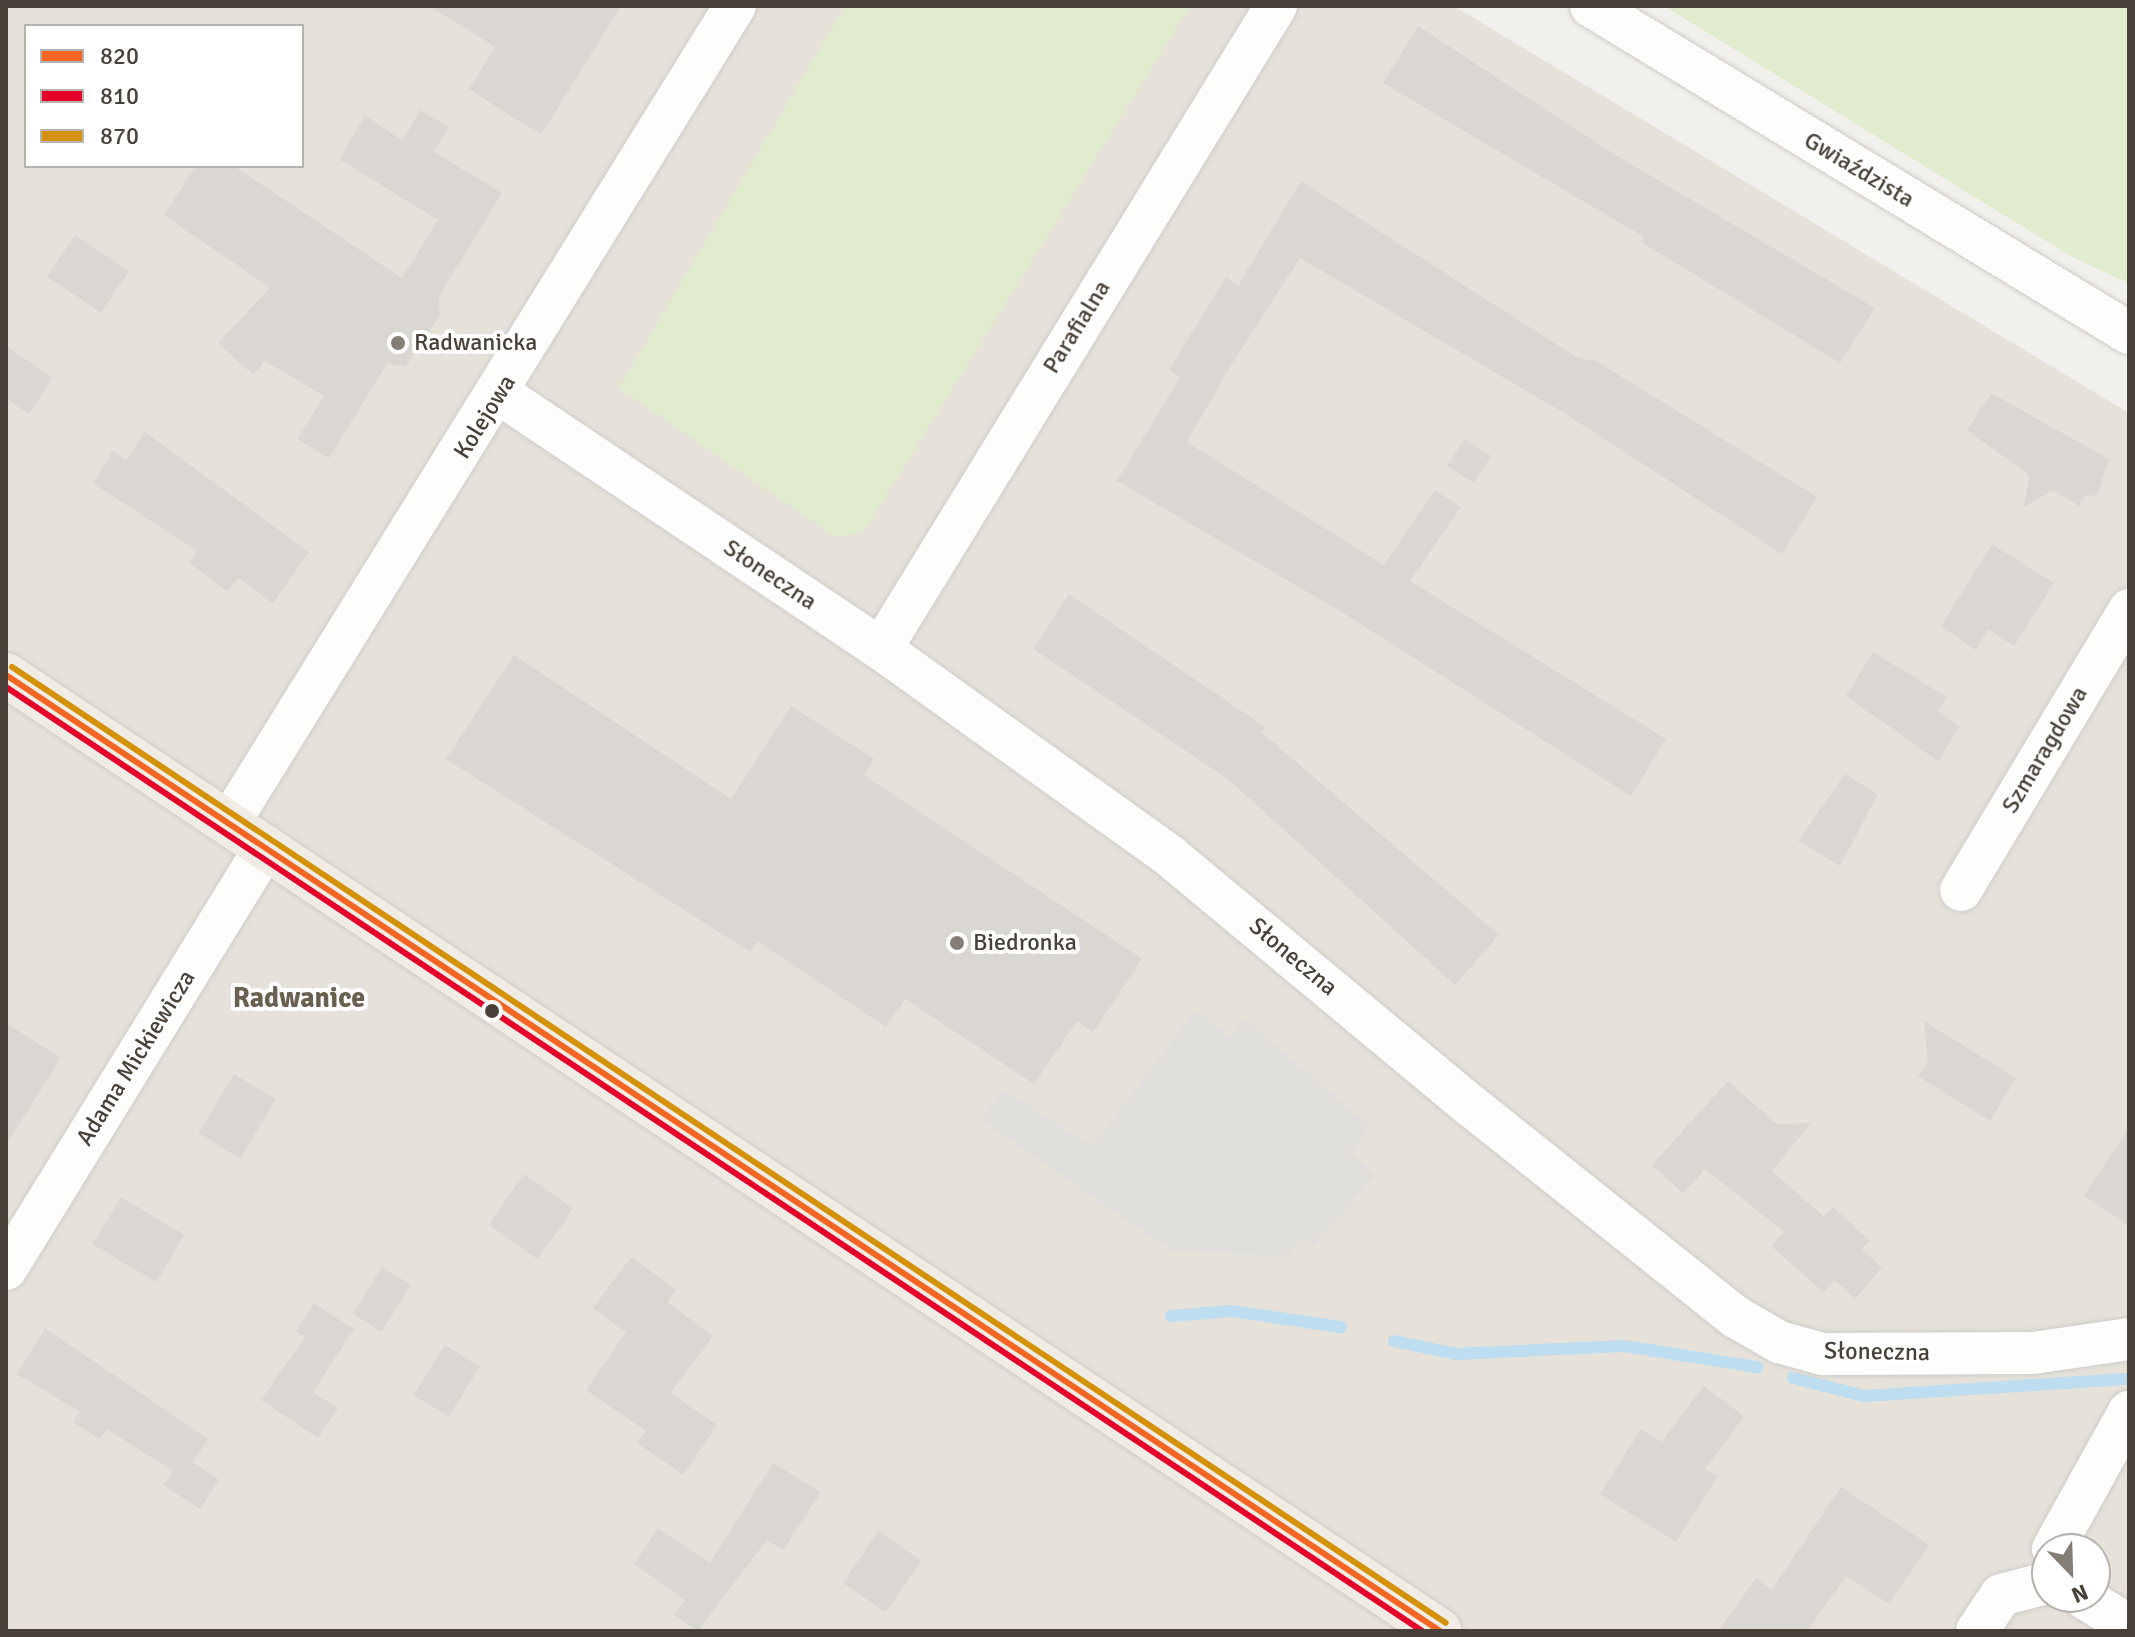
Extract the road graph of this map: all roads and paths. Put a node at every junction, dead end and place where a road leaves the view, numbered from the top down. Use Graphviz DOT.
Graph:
graph roads {
  1 [pos="735,6"];
  2 [pos="1276,6"];
  3 [pos="1591,6"];
  4 [pos="2129,333"];
  5 [pos="500,394"];
  6 [pos="2129,610"];
  7 [pos="881,649"];
  8 [pos="6,675"];
  9 [pos="229,823"];
  10 [pos="266,847"];
  11 [pos="1961,890"];
  12 [pos="6,1269"];
  13 [pos="2129,1339"];
  14 [pos="2129,1412"];
  15 [pos="2065,1533"];
  16 [pos="2031,1577"];
  17 [pos="2108,1613"];
  18 [pos="2129,1626"];
  19 [pos="1440,1631"];
  20 [pos="1977,1631"];
  1 -- 5 [label="street, Kolejowa"];
  2 -- 7 [label="street, Parafialna"];
  3 -- 4 [label="street, Gwiaździsta"];
  5 -- 7 [label="street, Słoneczna"];
  5 -- 9 [label="street, Kolejowa"];
  6 -- 11 [label="street, Szmaragdowa"];
  7 -- 13 [label="street, Słoneczna"];
  8 -- 9 [label="main road"];
  9 -- 10 [label="main road"];
  10 -- 12 [label="street, Adama Mickiewicza"];
  10 -- 19 [label="main road"];
  14 -- 15 [label="street"];
  16 -- 20 [label="street"];
  17 -- 18 [label="street"];
}
